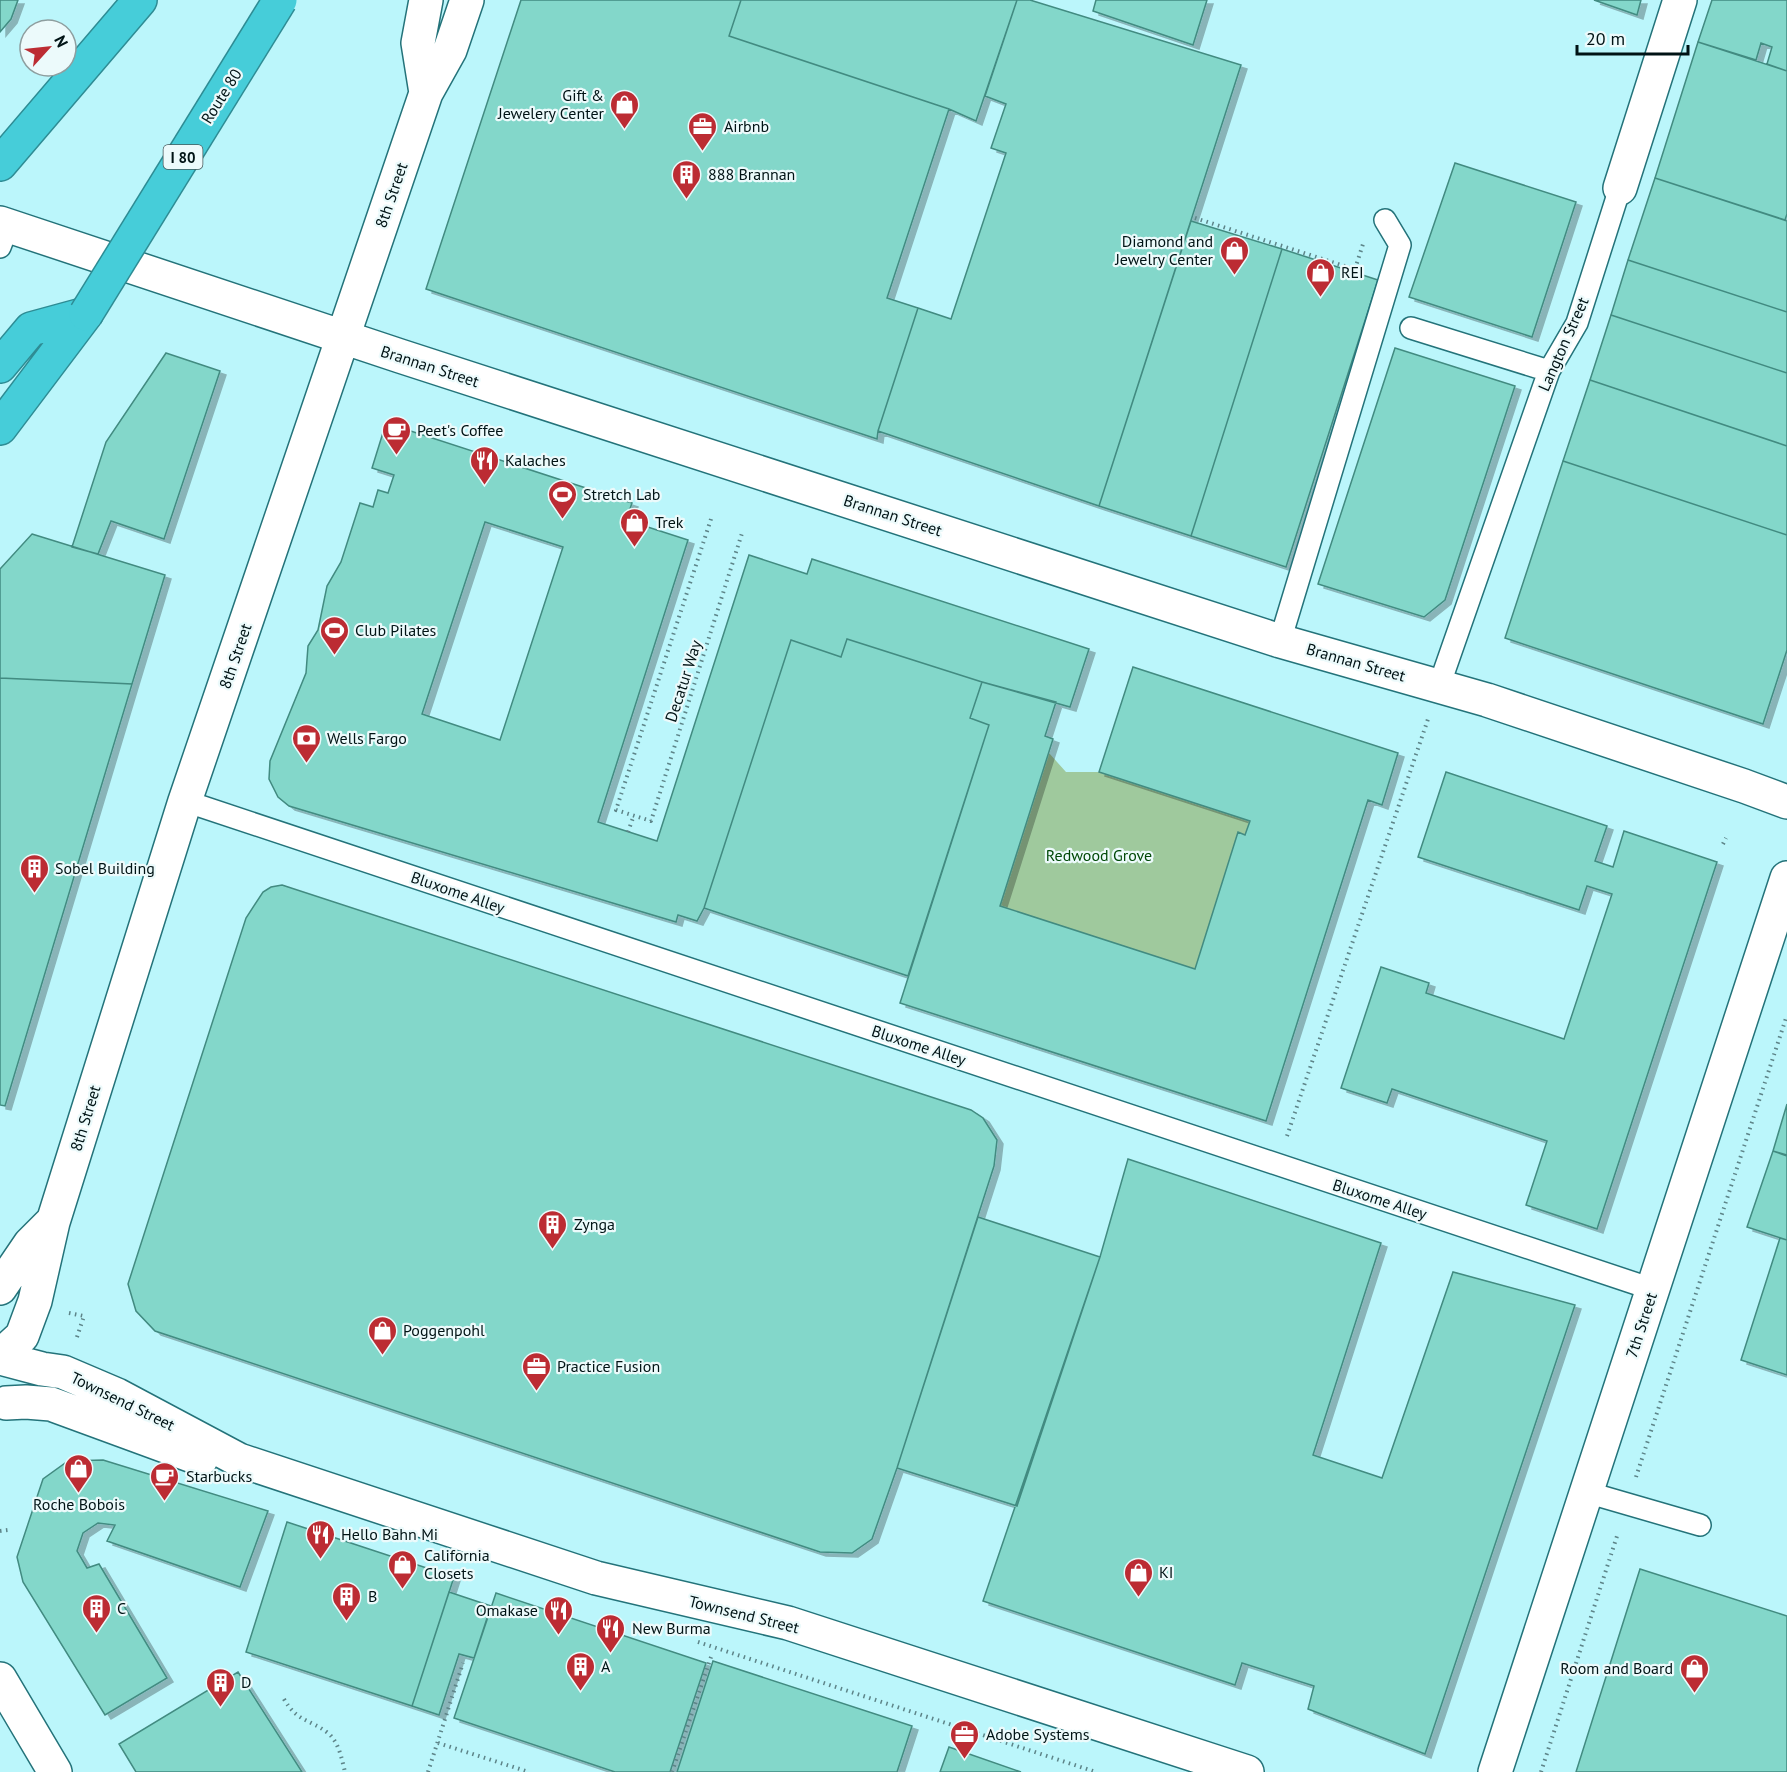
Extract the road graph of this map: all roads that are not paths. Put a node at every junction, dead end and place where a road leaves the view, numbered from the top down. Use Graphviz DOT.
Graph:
graph roads {
  1 [pos="140,0"];
  2 [pos="280,0"];
  3 [pos="426,0"];
  4 [pos="467,0"];
  5 [pos="1680,0"];
  6 [pos="450,50"];
  7 [pos="426,93"];
  8 [pos="0,164"];
  9 [pos="1620,188"];
  10 [pos="1385,220"];
  11 [pos="2,232"];
  12 [pos="86,314"];
  13 [pos="1411,328"];
  14 [pos="343,337"];
  15 [pos="395,354"];
  16 [pos="0,366"];
  17 [pos="1549,371"];
  18 [pos="0,428"];
  19 [pos="1280,641"];
  20 [pos="1439,686"];
  21 [pos="185,801"];
  22 [pos="1787,802"];
  23 [pos="1787,878"];
  24 [pos="53,1222"];
  25 [pos="0,1288"];
  26 [pos="1652,1289"];
  27 [pos="49,1306"];
  28 [pos="0,1357"];
  29 [pos="68,1359"];
  30 [pos="0,1365"];
  31 [pos="3,1415"];
  32 [pos="239,1460"];
  33 [pos="1586,1492"];
  34 [pos="1700,1526"];
  35 [pos="0,1679"];
  36 [pos="55,1772"];
  37 [pos="1247,1772"];
  38 [pos="1494,1772"];
  1 -- 8 [label="highway"];
  2 -- 12 [label="highway, Route 80 / I 80, bridge"];
  3 -- 7 [label="street, 8th Street"];
  4 -- 6 [label="street, 8th Street"];
  5 -- 9 [label="street, Langton Street"];
  6 -- 7 [label="street, 8th Street"];
  6 -- 15 [label="street"];
  7 -- 14 [label="street, 8th Street"];
  9 -- 17 [label="lane, Langton Street"];
  10 -- 19 [label="lane"];
  11 -- 14 [label="street, Brannan Street"];
  12 -- 16 [label="highway"];
  12 -- 18 [label="highway, I 80"];
  13 -- 17 [label="lane"];
  14 -- 15 [label="street, Brannan Street"];
  14 -- 21 [label="street, 8th Street"];
  15 -- 19 [label="street, Brannan Street"];
  17 -- 20 [label="lane, Langton Street"];
  19 -- 20 [label="street, Brannan Street"];
  20 -- 22 [label="street, Brannan Street"];
  21 -- 24 [label="street, 8th Street"];
  21 -- 26 [label="lane, Bluxome Alley"];
  23 -- 26 [label="street, 7th Street"];
  24 -- 25 [label="street, 8th Street"];
  24 -- 27 [label="street, 8th Street"];
  26 -- 33 [label="street, 7th Street"];
  27 -- 28 [label="street, 8th Street"];
  27 -- 29 [label="street"];
  28 -- 29 [label="street, Townsend Street"];
  29 -- 32 [label="street, Townsend Street"];
  30 -- 31 [label="street"];
  31 -- 32 [label="street, Townsend Street"];
  32 -- 37 [label="street, Townsend Street"];
  33 -- 34 [label="lane"];
  33 -- 38 [label="street, 7th Street"];
  35 -- 36 [label="street"];
}
